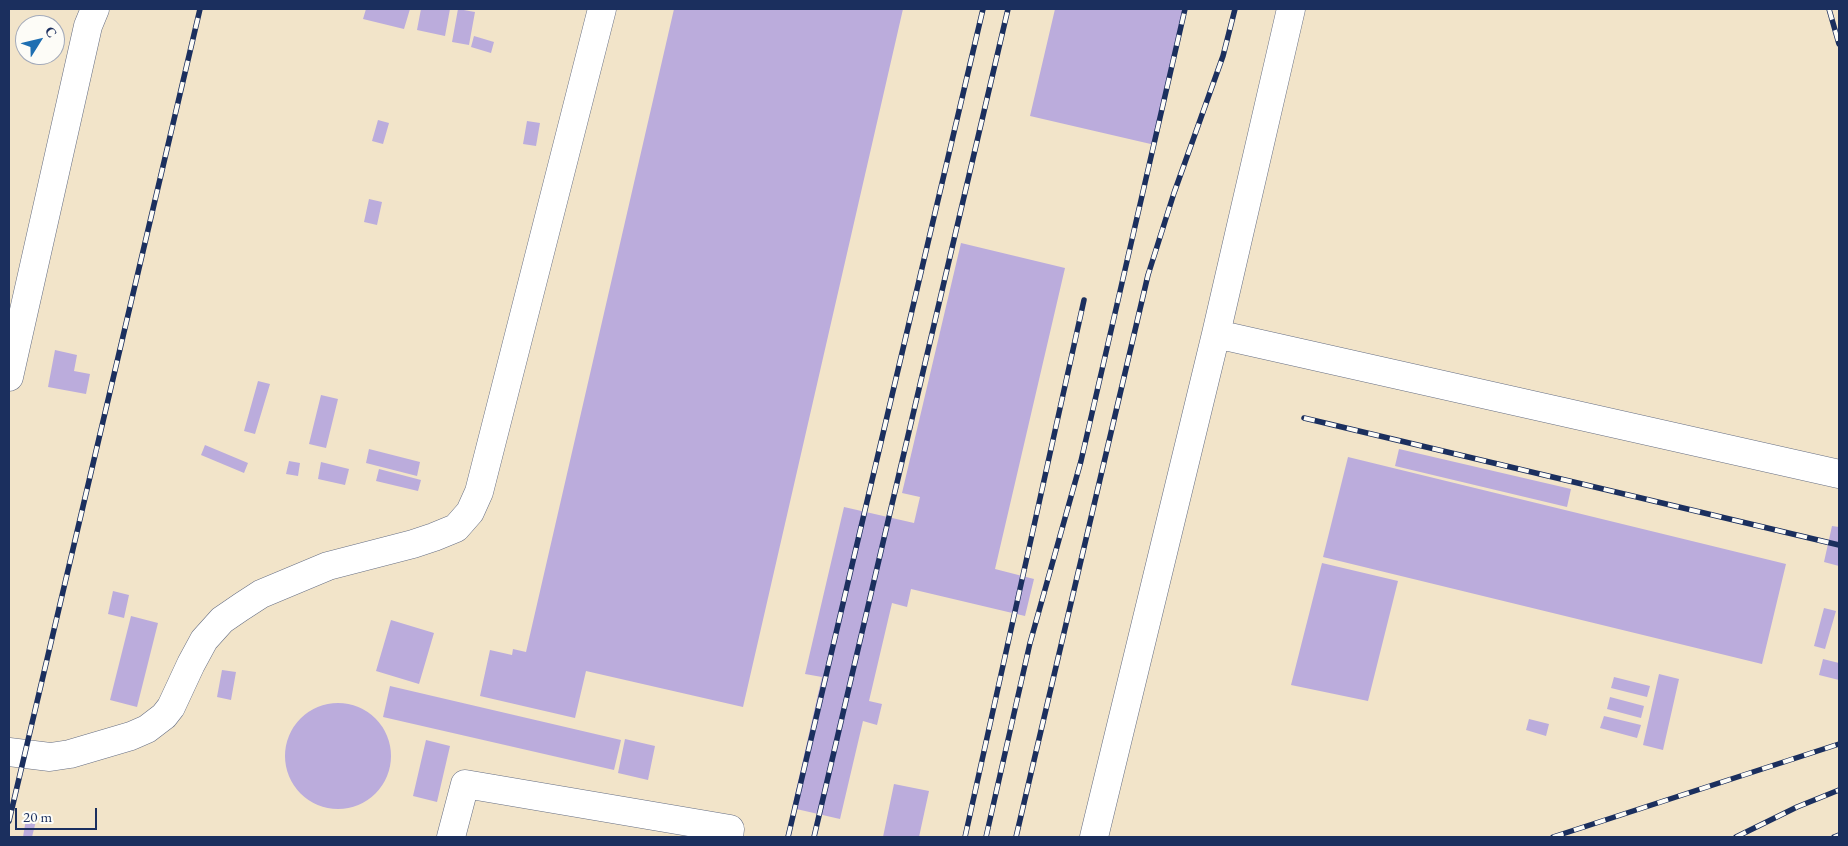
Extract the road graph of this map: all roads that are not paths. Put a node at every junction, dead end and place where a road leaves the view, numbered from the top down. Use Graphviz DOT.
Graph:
graph roads {
  1 [pos="95,9"];
  2 [pos="602,9"];
  3 [pos="1291,9"];
  4 [pos="1216,334"];
  5 [pos="9,377"];
  6 [pos="1839,474"];
  7 [pos="9,752"];
  8 [pos="452,837"];
  9 [pos="729,837"];
  10 [pos="1094,837"];
  1 -- 5 [label="lane"];
  2 -- 7 [label="lane"];
  3 -- 4 [label="lane"];
  4 -- 6 [label="lane"];
  4 -- 10 [label="lane"];
  8 -- 9 [label="lane"];
}
